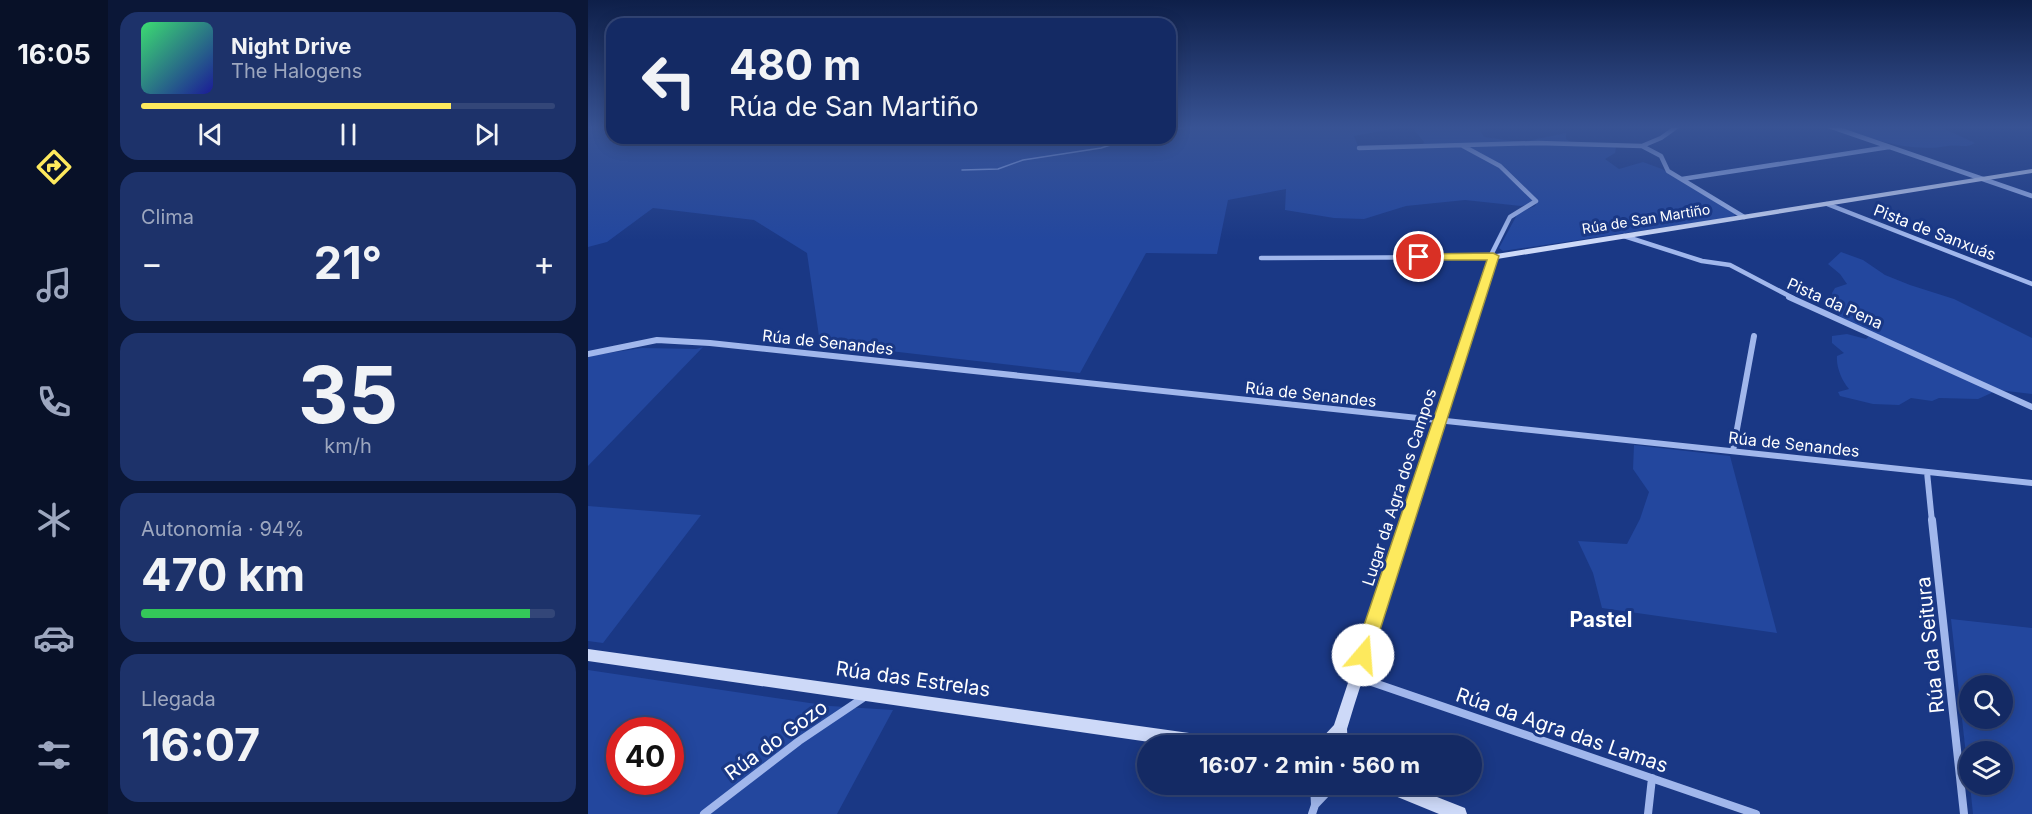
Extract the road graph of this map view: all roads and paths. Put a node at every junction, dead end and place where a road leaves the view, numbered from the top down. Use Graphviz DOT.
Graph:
graph roads {
  1 [pos="1496,164"];
  2 [pos="1664,164"];
  3 [pos="1780,164"];
  4 [pos="1940,164"];
  5 [pos="2032,171"];
  6 [pos="1682,179"];
  7 [pos="1984,179"];
  8 [pos="2032,196"];
  9 [pos="1827,204"];
  10 [pos="1744,217"];
  11 [pos="1624,236"];
  12 [pos="1493,256"];
  13 [pos="1261,258"];
  14 [pos="2032,284"];
  15 [pos="1754,336"];
  16 [pos="588,354"];
  17 [pos="2032,407"];
  18 [pos="1441,420"];
  19 [pos="1733,451"];
  20 [pos="1927,472"];
  21 [pos="2032,483"];
  22 [pos="588,655"];
  23 [pos="1356,677"];
  24 [pos="869,694"];
  25 [pos="1340,729"];
  26 [pos="1155,735"];
  27 [pos="1334,735"];
  28 [pos="1340,735"];
  29 [pos="1652,778"];
  30 [pos="1325,795"];
  31 [pos="1407,795"];
  32 [pos="1314,809"];
  33 [pos="704,814"];
  34 [pos="1459,814"];
  35 [pos="1648,814"];
  36 [pos="1756,814"];
  37 [pos="1964,814"];
  1 -- 12 [label="street"];
  2 -- 6 [label="street"];
  3 -- 6 [label="street"];
  4 -- 7 [label="street"];
  5 -- 7 [label="street, Rúa de San Martiño"];
  6 -- 10 [label="street"];
  7 -- 8 [label="street"];
  7 -- 9 [label="street, Rúa de San Martiño"];
  9 -- 10 [label="street, Rúa de San Martiño"];
  9 -- 14 [label="street, Pista de Sanxuás"];
  10 -- 11 [label="street, Rúa de San Martiño"];
  11 -- 12 [label="street, Rúa de San Martiño"];
  11 -- 17 [label="street, Pista da Pena"];
  12 -- 13 [label="street, Rúa de San Martiño"];
  12 -- 18 [label="street, Lugar da Agra dos Campos"];
  15 -- 19 [label="street"];
  16 -- 18 [label="street, Rúa de Senandes"];
  18 -- 19 [label="street, Rúa de Senandes"];
  18 -- 23 [label="street, Lugar da Agra dos Campos"];
  19 -- 20 [label="street, Rúa de Senandes"];
  20 -- 21 [label="street, Rúa de Senandes"];
  20 -- 37 [label="street, Rúa da Seitura"];
  22 -- 24 [label="street, Rúa das Estrelas"];
  23 -- 25 [label="street, Lugar da Agra dos Campos"];
  23 -- 29 [label="street, Rúa da Agra das Lamas"];
  24 -- 26 [label="street, Rúa das Estrelas"];
  24 -- 33 [label="street, Rúa do Gozo"];
  25 -- 27 [label="street, Lugar da Agra dos Campos"];
  25 -- 28 [label="street, Lugar da Agra dos Campos"];
  29 -- 35 [label="street"];
  29 -- 36 [label="street, Rúa da Agra das Lamas"];
  30 -- 32 [label="street"];
  31 -- 34 [label="street"];
}
